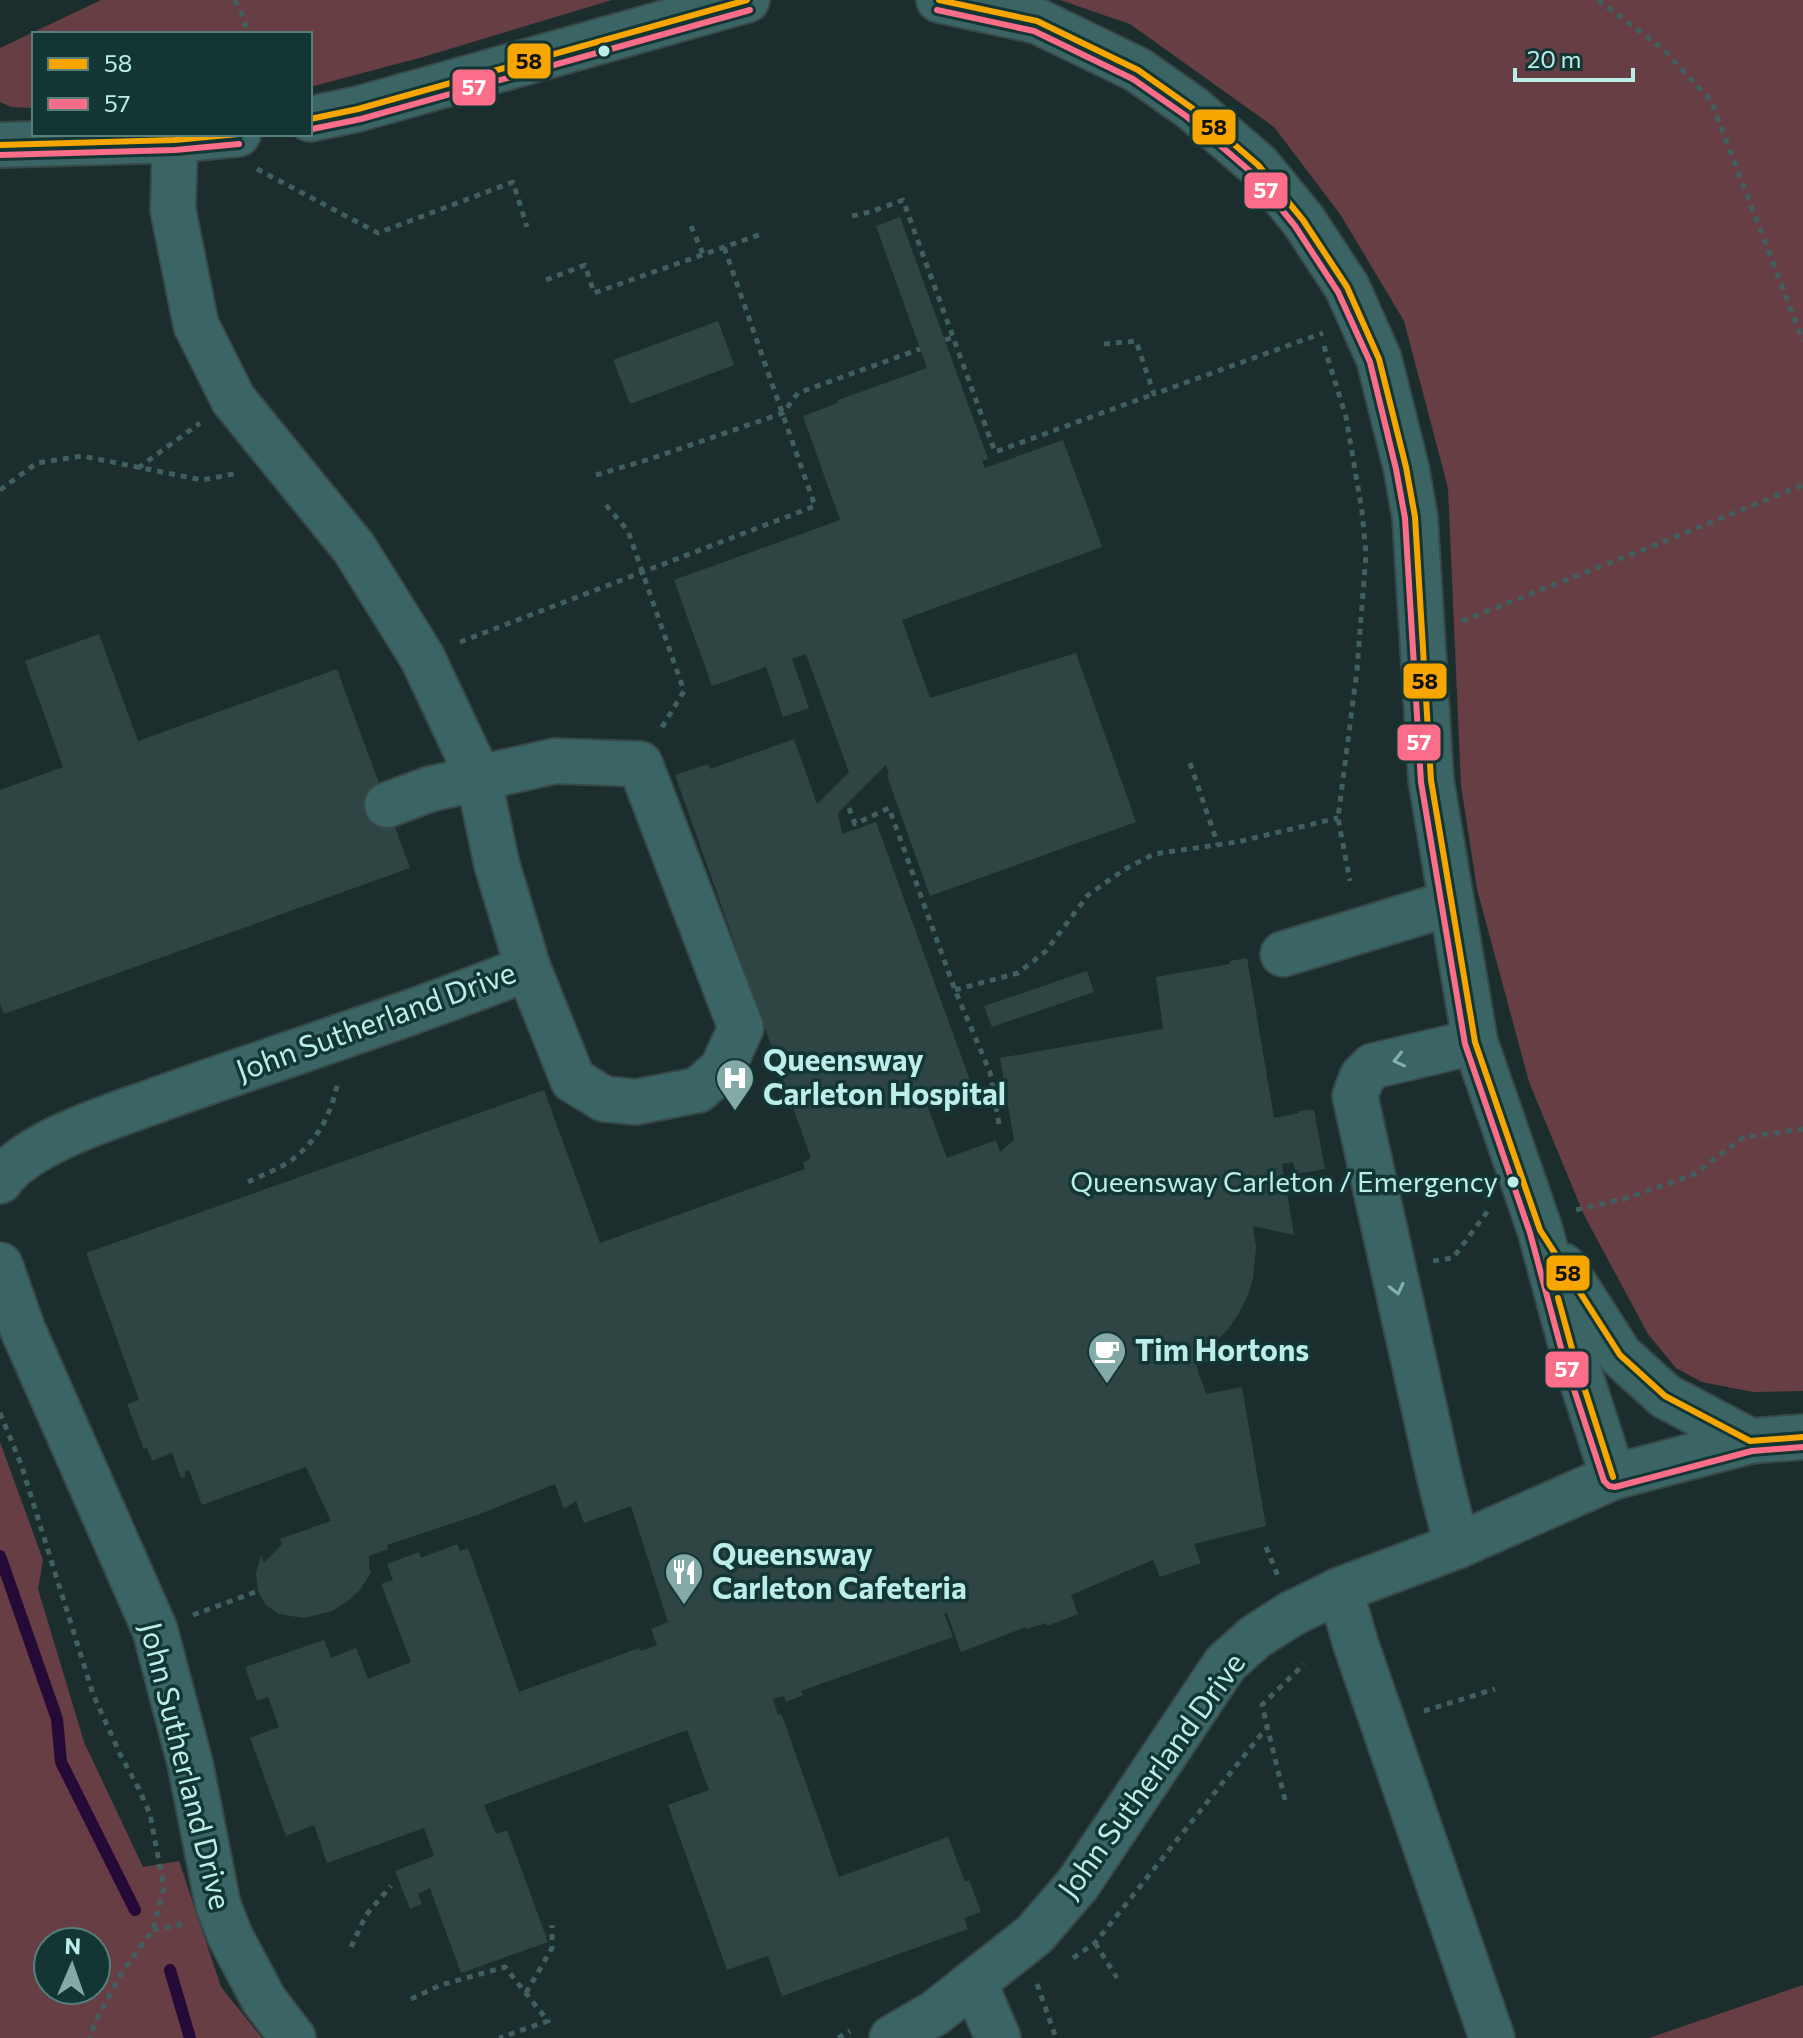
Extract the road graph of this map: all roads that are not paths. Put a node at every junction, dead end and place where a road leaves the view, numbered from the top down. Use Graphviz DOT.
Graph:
graph roads {
  1 [pos="747,0"];
  2 [pos="939,0"];
  3 [pos="312,119"];
  4 [pos="175,140"];
  5 [pos="0,145"];
  6 [pos="247,151"];
  7 [pos="478,776"];
  8 [pos="387,805"];
  9 [pos="1451,903"];
  10 [pos="1283,954"];
  11 [pos="528,968"];
  12 [pos="1475,1042"];
  13 [pos="0,1181"];
  14 [pos="1552,1222"];
  15 [pos="0,1265"];
  16 [pos="1803,1437"];
  17 [pos="1750,1441"];
  18 [pos="1613,1477"];
  19 [pos="1457,1546"];
  20 [pos="1340,1590"];
  21 [pos="974,1982"];
  22 [pos="293,2038"];
  23 [pos="892,2038"];
  24 [pos="998,2038"];
  25 [pos="1492,2038"];
  1 -- 3 [label="street"];
  2 -- 9 [label="street"];
  4 -- 5 [label="street"];
  4 -- 6 [label="street"];
  4 -- 7 [label="street, John Sutherland Drive"];
  7 -- 8 [label="street"];
  7 -- 11 [label="street, John Sutherland Drive"];
  7 -- 11 [label="street"];
  9 -- 10 [label="street"];
  9 -- 12 [label="street"];
  11 -- 13 [label="street, John Sutherland Drive"];
  12 -- 14 [label="street"];
  12 -- 19 [label="street, one-way"];
  14 -- 17 [label="street"];
  14 -- 18 [label="street"];
  15 -- 22 [label="street, John Sutherland Drive"];
  16 -- 17 [label="street, John Sutherland Drive"];
  17 -- 18 [label="street, John Sutherland Drive"];
  18 -- 19 [label="street, John Sutherland Drive"];
  19 -- 20 [label="street, John Sutherland Drive"];
  20 -- 21 [label="street, John Sutherland Drive"];
  20 -- 25 [label="street"];
  21 -- 23 [label="street, John Sutherland Drive"];
  21 -- 24 [label="street"];
}
